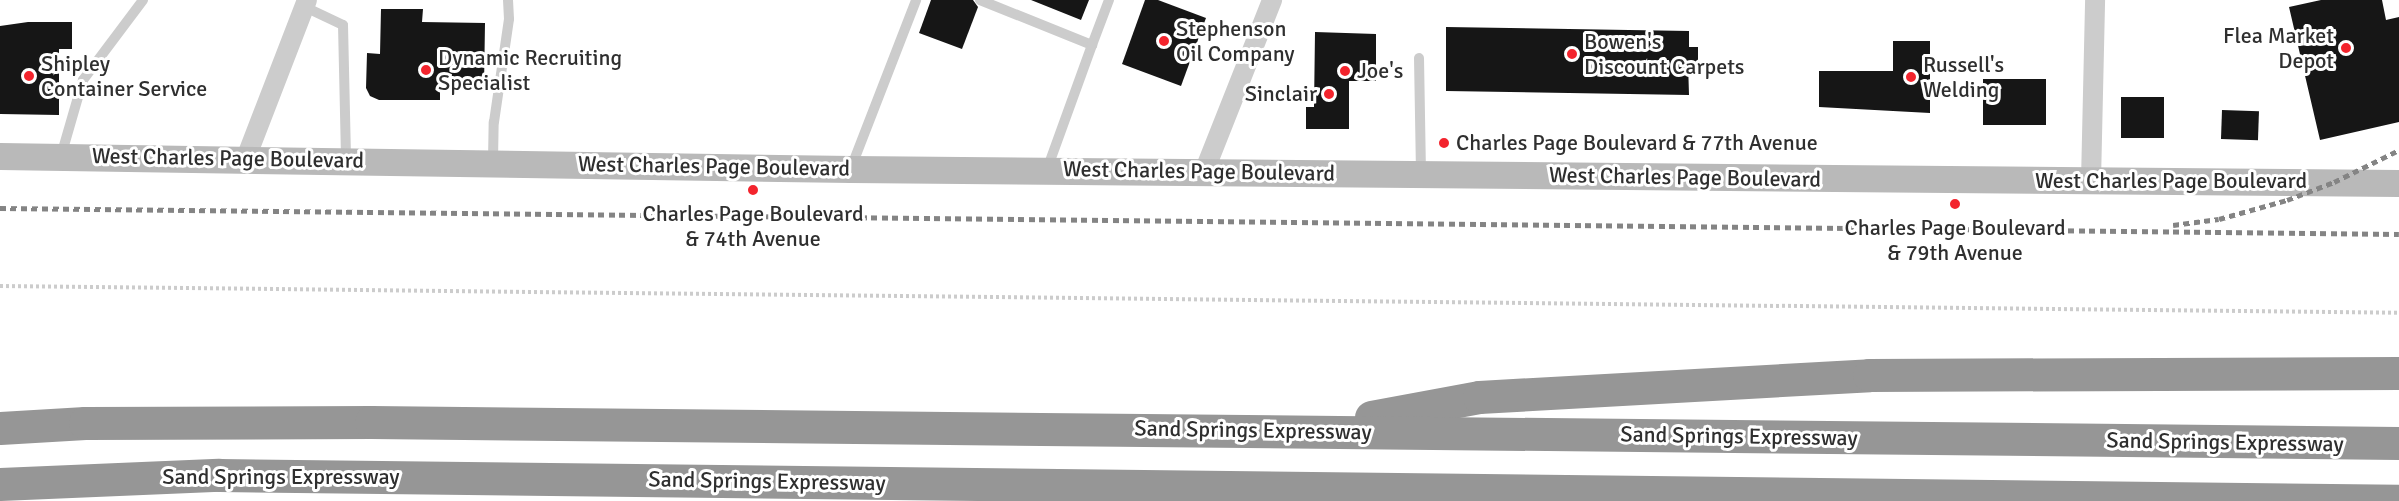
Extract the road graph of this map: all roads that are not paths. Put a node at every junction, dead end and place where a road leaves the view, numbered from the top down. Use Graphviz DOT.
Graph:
graph roads {
  1 [pos="143,0"];
  2 [pos="508,0"];
  3 [pos="916,0"];
  4 [pos="980,0"];
  5 [pos="1109,0"];
  6 [pos="1272,0"];
  7 [pos="2096,0"];
  8 [pos="306,4"];
  9 [pos="1092,45"];
  10 [pos="1419,58"];
  11 [pos="0,156"];
  12 [pos="61,156"];
  13 [pos="246,158"];
  14 [pos="346,160"];
  15 [pos="493,161"];
  16 [pos="851,169"];
  17 [pos="1047,169"];
  18 [pos="1204,172"];
  19 [pos="1420,174"];
  20 [pos="2091,181"];
  21 [pos="2399,183"];
  22 [pos="2399,373"];
  23 [pos="0,428"];
  24 [pos="1298,430"];
  25 [pos="2399,443"];
  26 [pos="0,484"];
  27 [pos="1315,487"];
  28 [pos="2290,500"];
  29 [pos="1361,501"];
  30 [pos="2399,501"];
  1 -- 12 [label="lane"];
  2 -- 15 [label="lane"];
  3 -- 16 [label="lane"];
  4 -- 9 [label="lane"];
  5 -- 9 [label="lane"];
  6 -- 18 [label="street"];
  7 -- 20 [label="street"];
  8 -- 13 [label="street"];
  8 -- 14 [label="lane"];
  9 -- 17 [label="lane"];
  10 -- 19 [label="lane"];
  11 -- 12 [label="main road, West Charles Page Boulevard"];
  12 -- 13 [label="main road, West Charles Page Boulevard"];
  13 -- 14 [label="main road, West Charles Page Boulevard"];
  14 -- 15 [label="main road, West Charles Page Boulevard"];
  15 -- 16 [label="main road, West Charles Page Boulevard"];
  16 -- 17 [label="main road, West Charles Page Boulevard"];
  17 -- 18 [label="main road, West Charles Page Boulevard"];
  18 -- 19 [label="main road, West Charles Page Boulevard"];
  19 -- 20 [label="main road, West Charles Page Boulevard"];
  20 -- 21 [label="main road, West Charles Page Boulevard"];
  22 -- 24 [label="highway"];
  23 -- 24 [label="highway, Sand Springs Expressway"];
  24 -- 25 [label="highway, Sand Springs Expressway"];
  26 -- 27 [label="highway, Sand Springs Expressway"];
  27 -- 28 [label="highway, Sand Springs Expressway"];
  27 -- 29 [label="highway"];
  28 -- 30 [label="highway, Sand Springs Expressway"];
}
